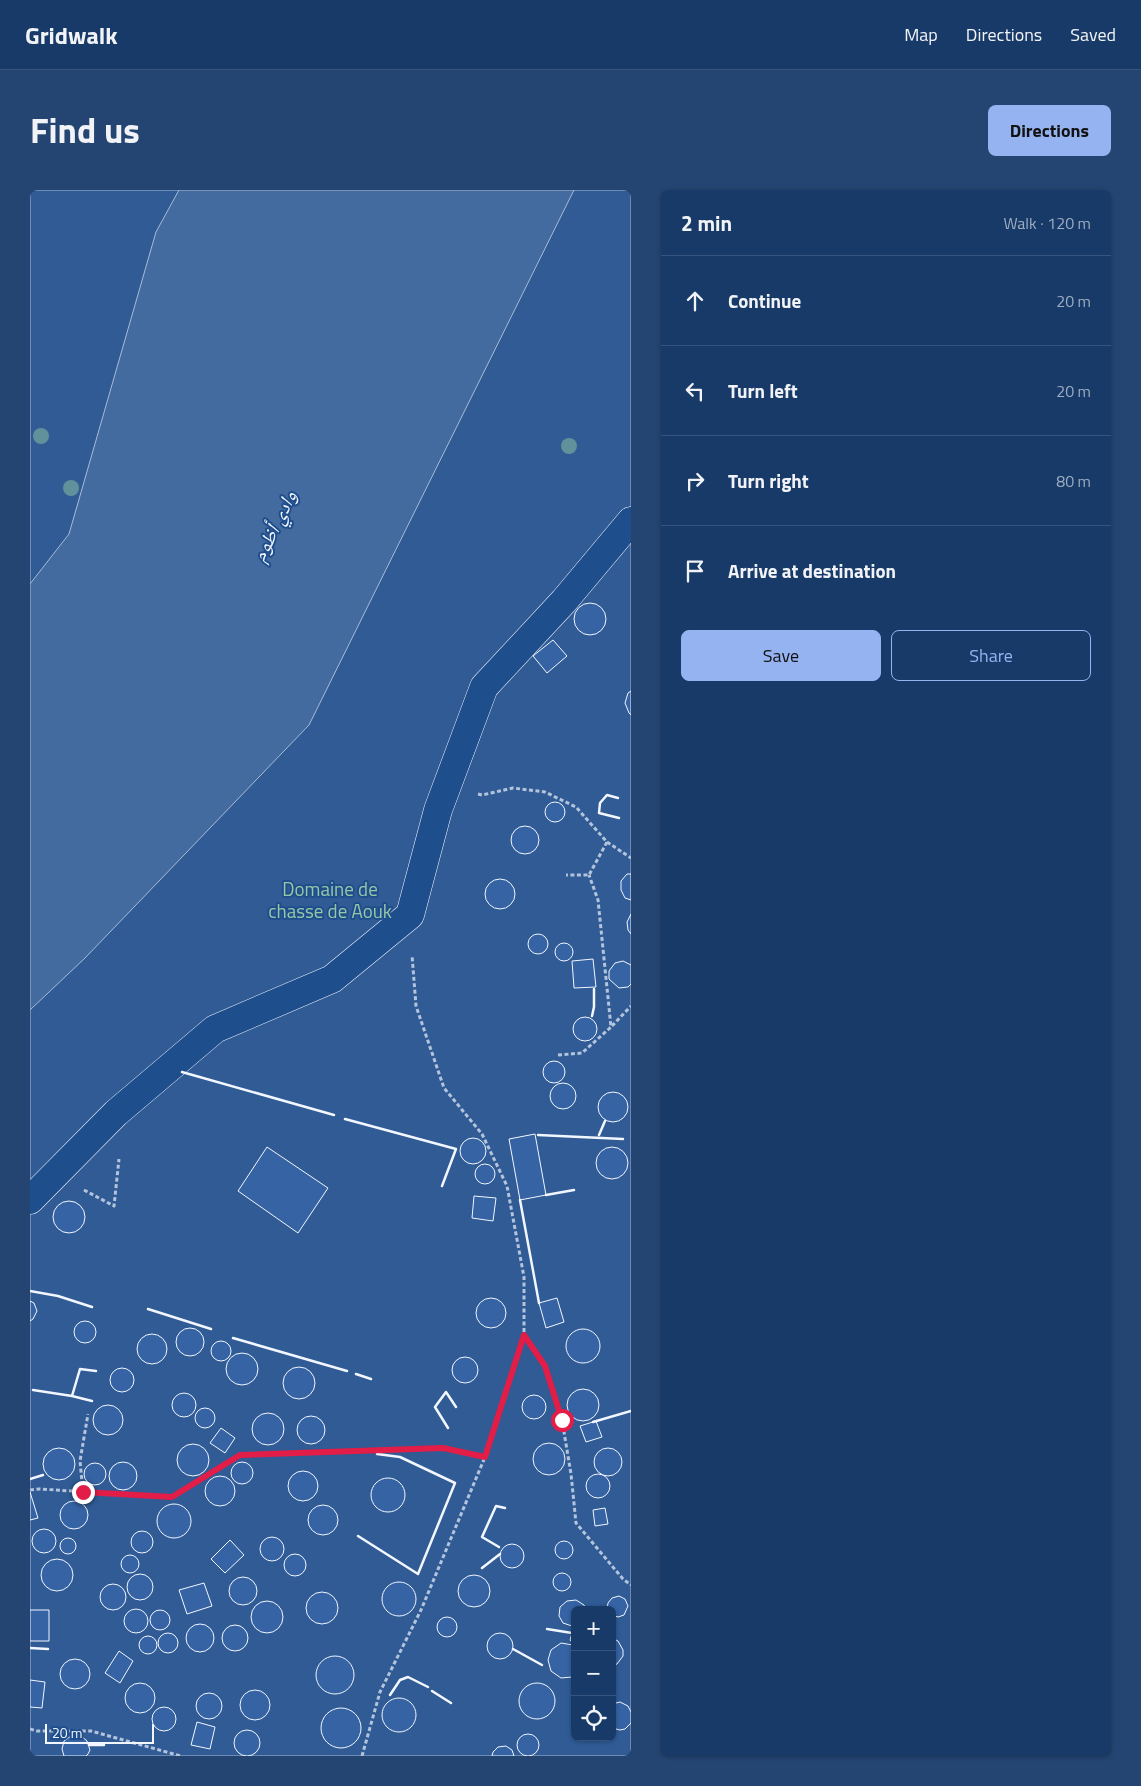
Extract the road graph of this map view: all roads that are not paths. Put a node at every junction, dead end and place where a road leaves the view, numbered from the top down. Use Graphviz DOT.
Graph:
graph roads {
  1 [pos="631,521"];
  2 [pos="30,1200"];
  1 -- 2 [label="street"];
}
